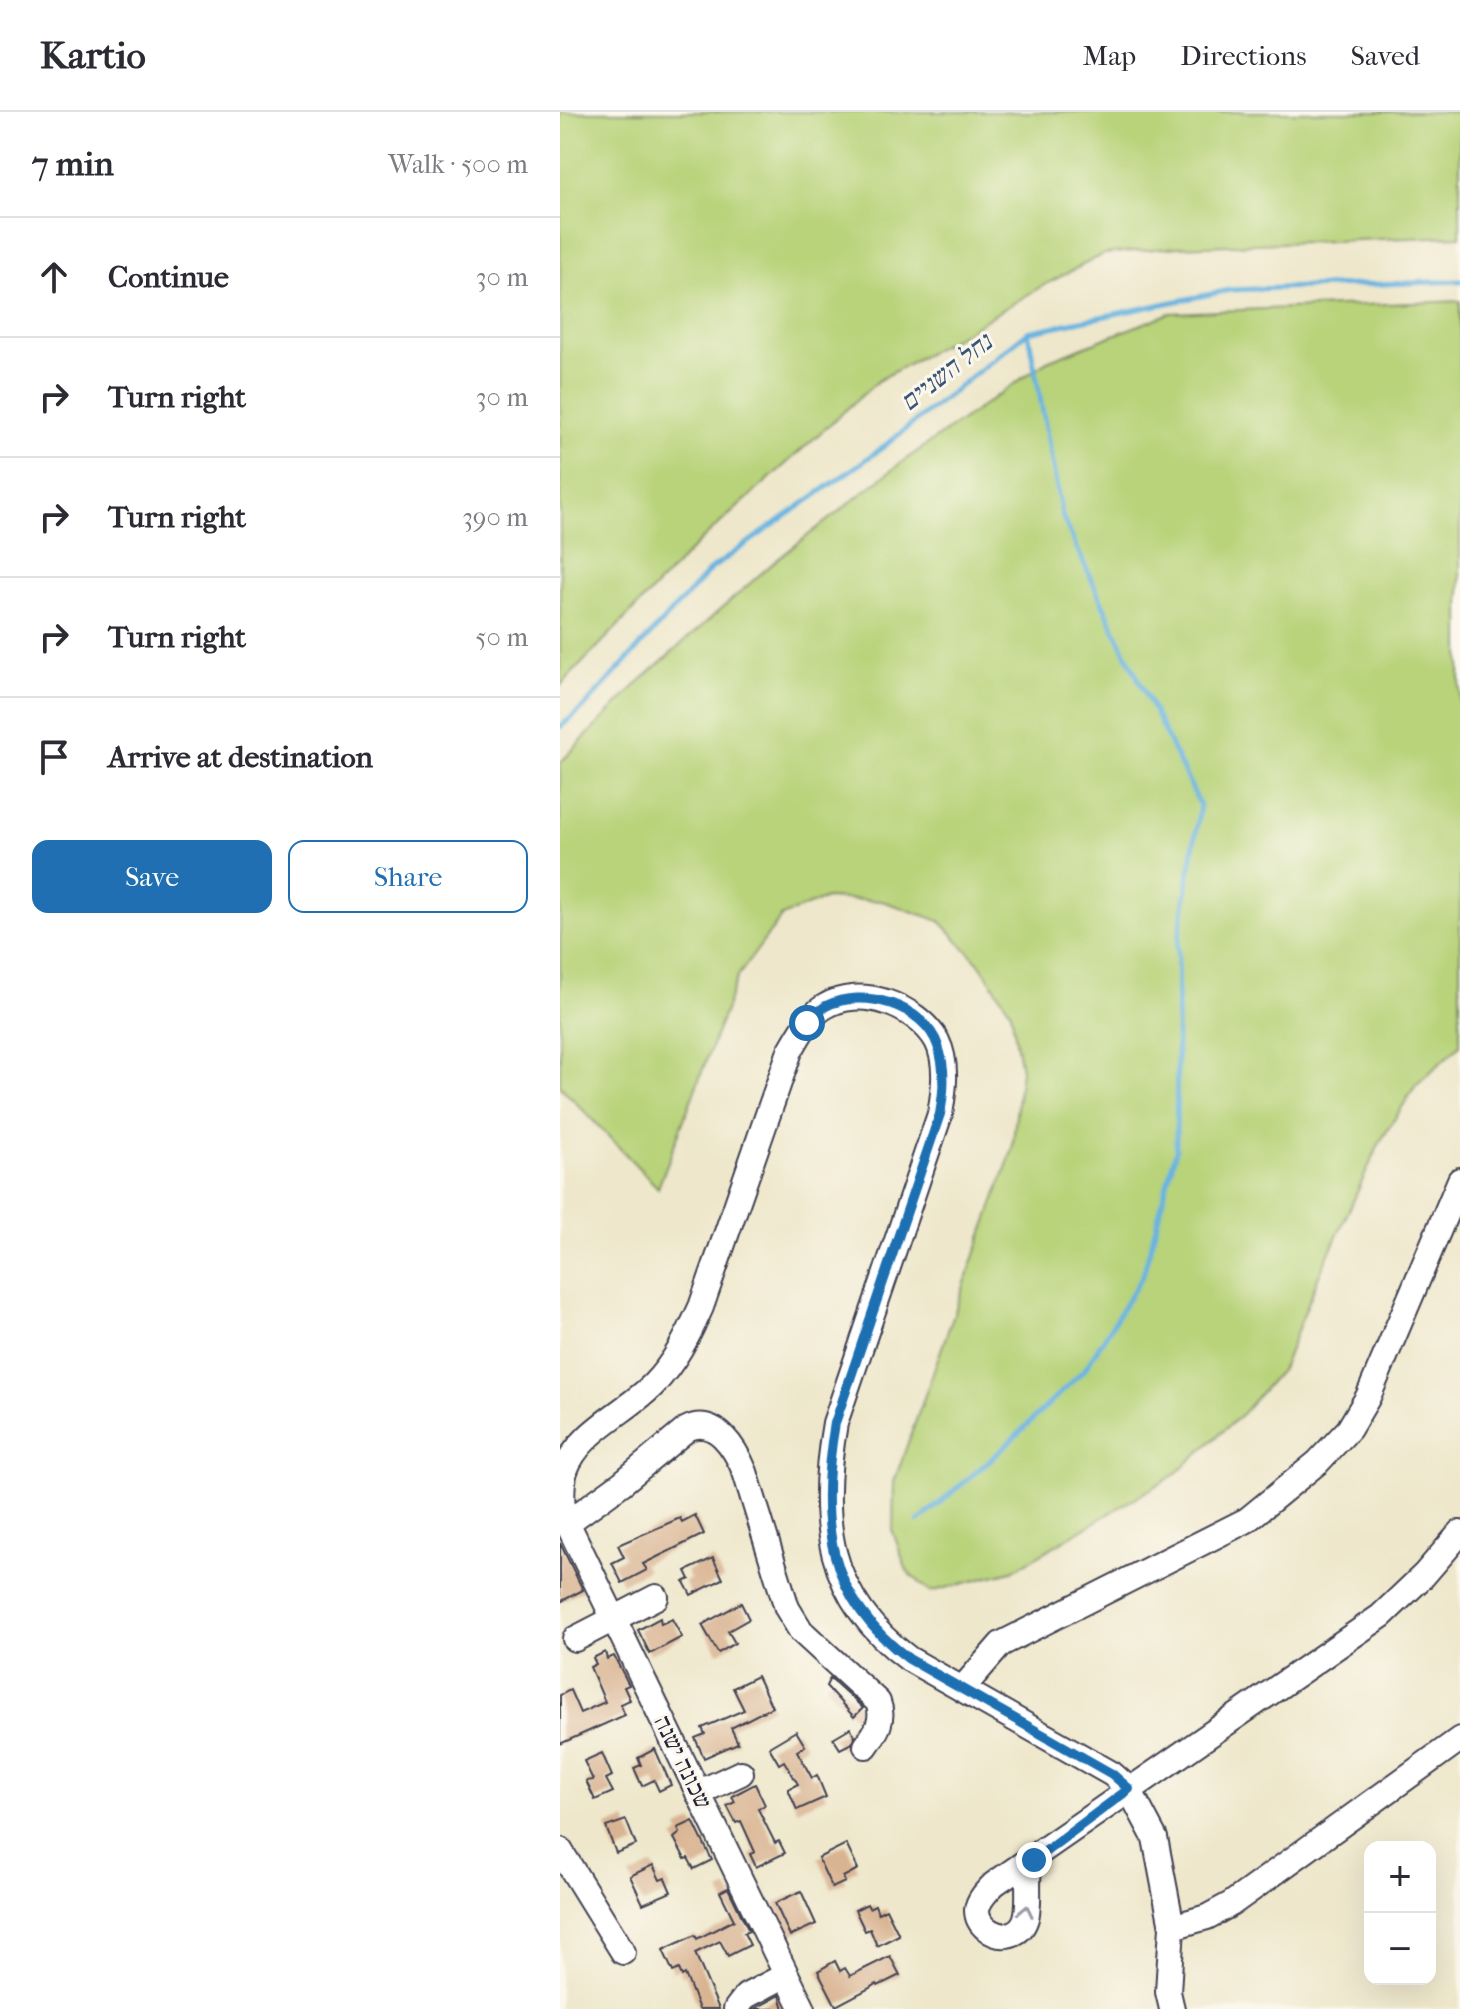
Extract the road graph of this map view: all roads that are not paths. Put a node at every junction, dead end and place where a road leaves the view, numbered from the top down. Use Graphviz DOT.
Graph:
graph roads {
  1 [pos="1460,1180"];
  2 [pos="563,1517"];
  3 [pos="1460,1533"];
  4 [pos="656,1597"];
  5 [pos="614,1619"];
  6 [pos="575,1639"];
  7 [pos="962,1689"];
  8 [pos="1460,1739"];
  9 [pos="866,1746"];
  10 [pos="741,1773"];
  11 [pos="1129,1789"];
  12 [pos="698,1793"];
  13 [pos="560,1850"];
  14 [pos="1038,1854"];
  15 [pos="1172,1927"];
  16 [pos="623,1952"];
  17 [pos="786,1975"];
  18 [pos="736,2009"];
  19 [pos="803,2009"];
  20 [pos="1172,2009"];
  1 -- 7 [label="street"];
  2 -- 5 [label="street, שכונה ישנה"];
  2 -- 7 [label="street"];
  2 -- 9 [label="street"];
  3 -- 11 [label="street"];
  4 -- 5 [label="street"];
  5 -- 6 [label="street"];
  5 -- 12 [label="street, שכונה ישנה"];
  7 -- 11 [label="street"];
  8 -- 15 [label="street"];
  10 -- 12 [label="street"];
  11 -- 14 [label="street"];
  11 -- 15 [label="street"];
  12 -- 17 [label="street, שכונה ישנה"];
  13 -- 16 [label="street"];
  15 -- 20 [label="street"];
  17 -- 18 [label="street"];
  17 -- 19 [label="street, שכונה ישנה"];
}
